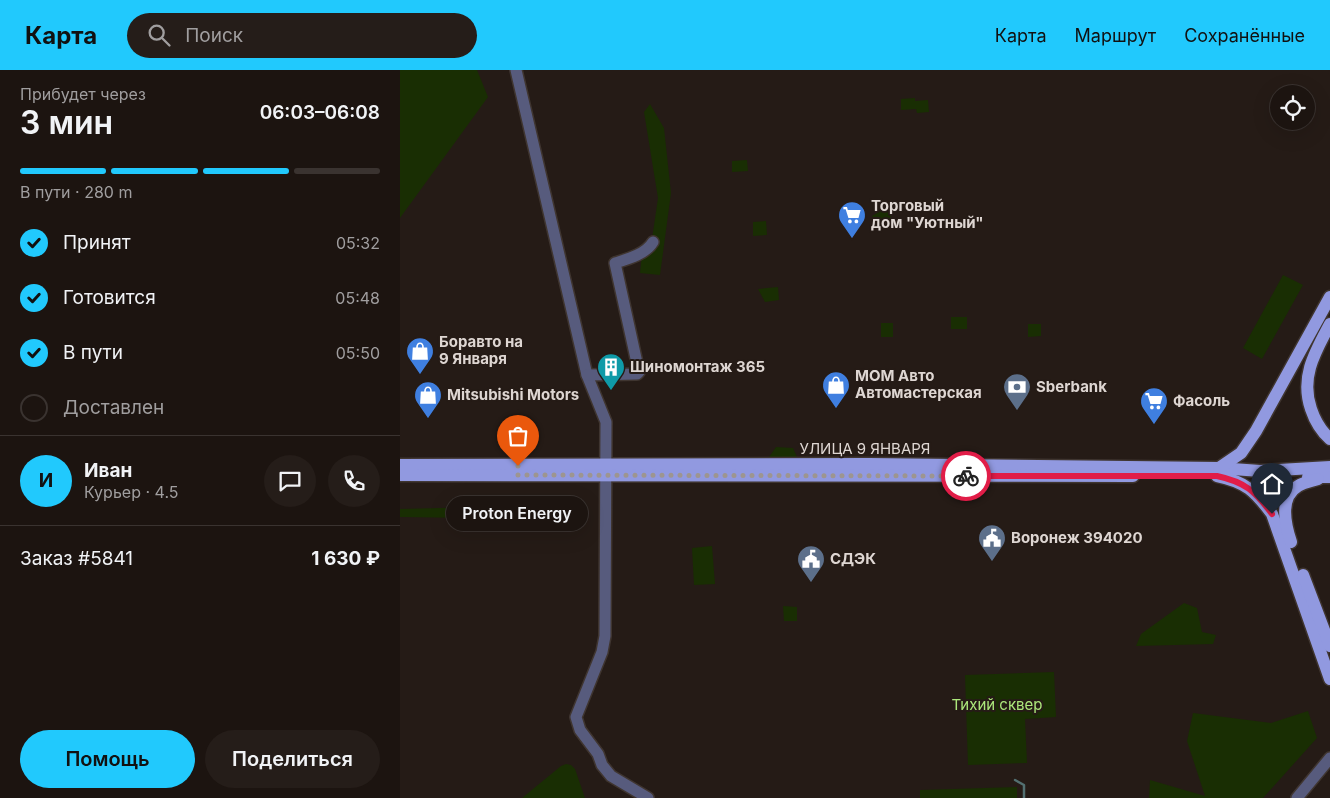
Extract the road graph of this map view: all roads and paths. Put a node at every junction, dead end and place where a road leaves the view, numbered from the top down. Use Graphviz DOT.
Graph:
graph roads {
  1 [pos="516,70"];
  2 [pos="653,242"];
  3 [pos="616,251"];
  4 [pos="615,263"];
  5 [pos="1330,297"];
  6 [pos="1330,324"];
  7 [pos="587,375"];
  8 [pos="1330,438"];
  9 [pos="400,465"];
  10 [pos="518,470"];
  11 [pos="606,470"];
  12 [pos="1218,472"];
  13 [pos="1329,474"];
  14 [pos="400,475"];
  15 [pos="1330,646"];
  16 [pos="1330,679"];
  17 [pos="1330,758"];
  18 [pos="648,798"];
  19 [pos="1297,798"];
  1 -- 7 [label="street"];
  2 -- 4 [label="street"];
  3 -- 4 [label="street"];
  4 -- 7 [label="street"];
  5 -- 12 [label="main road"];
  6 -- 8 [label="main road"];
  7 -- 11 [label="street"];
  9 -- 10 [label="main road, УЛИЦА 9 ЯНВАРЯ"];
  10 -- 11 [label="main road, УЛИЦА 9 ЯНВАРЯ"];
  10 -- 14 [label="main road, УЛИЦА 9 ЯНВАРЯ"];
  11 -- 12 [label="main road, УЛИЦА 9 ЯНВАРЯ"];
  11 -- 18 [label="street"];
  12 -- 13 [label="main road, УЛИЦА 9 ЯНВАРЯ"];
  12 -- 13 [label="main road, УЛИЦА 9 ЯНВАРЯ"];
  12 -- 16 [label="main road"];
  13 -- 15 [label="main road"];
  17 -- 19 [label="street"];
}
